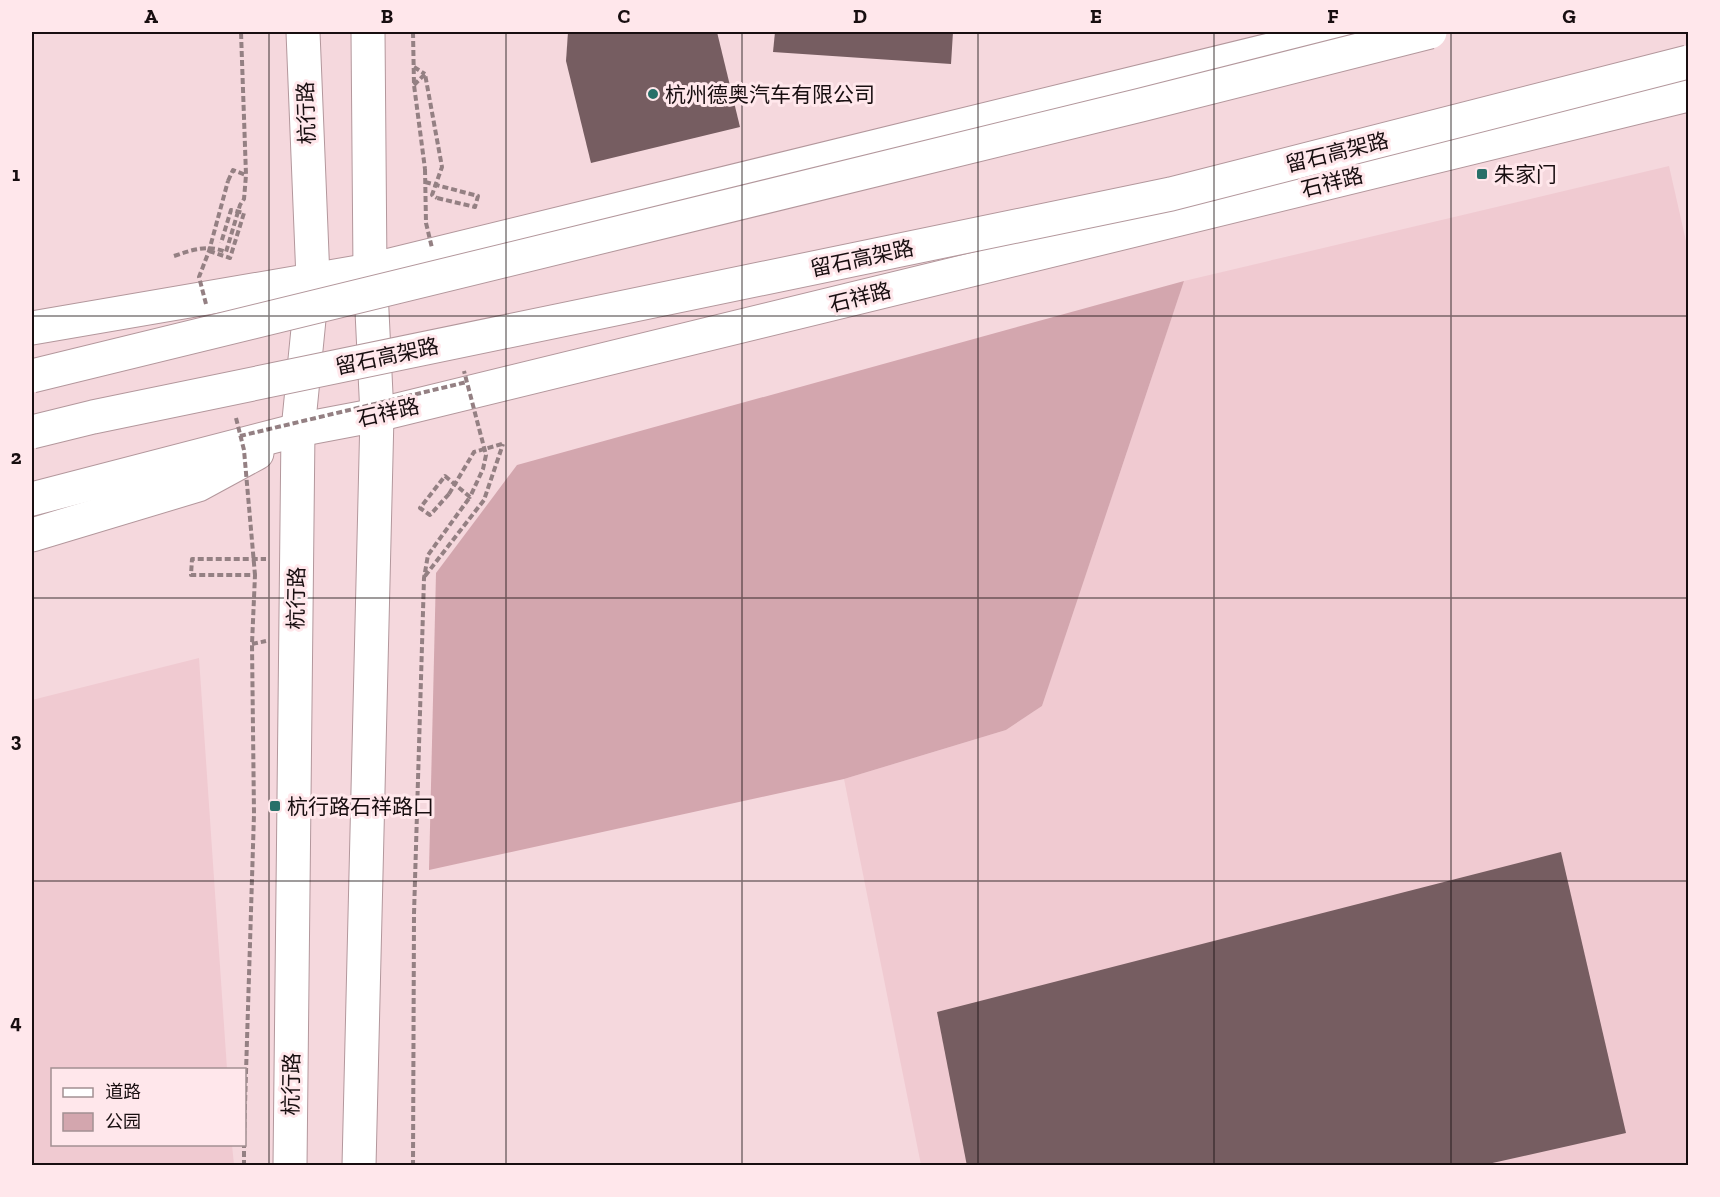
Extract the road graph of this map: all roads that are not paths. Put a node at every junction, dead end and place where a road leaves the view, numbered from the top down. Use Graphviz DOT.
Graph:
graph roads {
  1 [pos="303,32"];
  2 [pos="368,32"];
  3 [pos="1343,32"];
  4 [pos="1430,32"];
  5 [pos="1689,62"];
  6 [pos="1689,95"];
  7 [pos="370,270"];
  8 [pos="313,279"];
  9 [pos="68,320"];
  10 [pos="32,328"];
  11 [pos="32,342"];
  12 [pos="32,376"];
  13 [pos="377,415"];
  14 [pos="298,430"];
  15 [pos="32,432"];
  16 [pos="32,499"];
  17 [pos="32,535"];
  18 [pos="290,1166"];
  19 [pos="359,1166"];
  1 -- 8 [label="main road, 杭行路"];
  2 -- 7 [label="main road"];
  3 -- 7 [label="main road"];
  4 -- 12 [label="main road, bridge"];
  5 -- 15 [label="main road, 留石高架路, bridge"];
  6 -- 13 [label="main road, 石祥路"];
  7 -- 8 [label="main road"];
  7 -- 13 [label="main road"];
  8 -- 9 [label="main road"];
  8 -- 14 [label="main road, 杭行路"];
  9 -- 10 [label="main road"];
  9 -- 11 [label="main road"];
  13 -- 14 [label="main road, 石祥路"];
  13 -- 19 [label="main road"];
  14 -- 16 [label="main road, 石祥路"];
  14 -- 17 [label="main road"];
  14 -- 18 [label="main road, 杭行路"];
}
